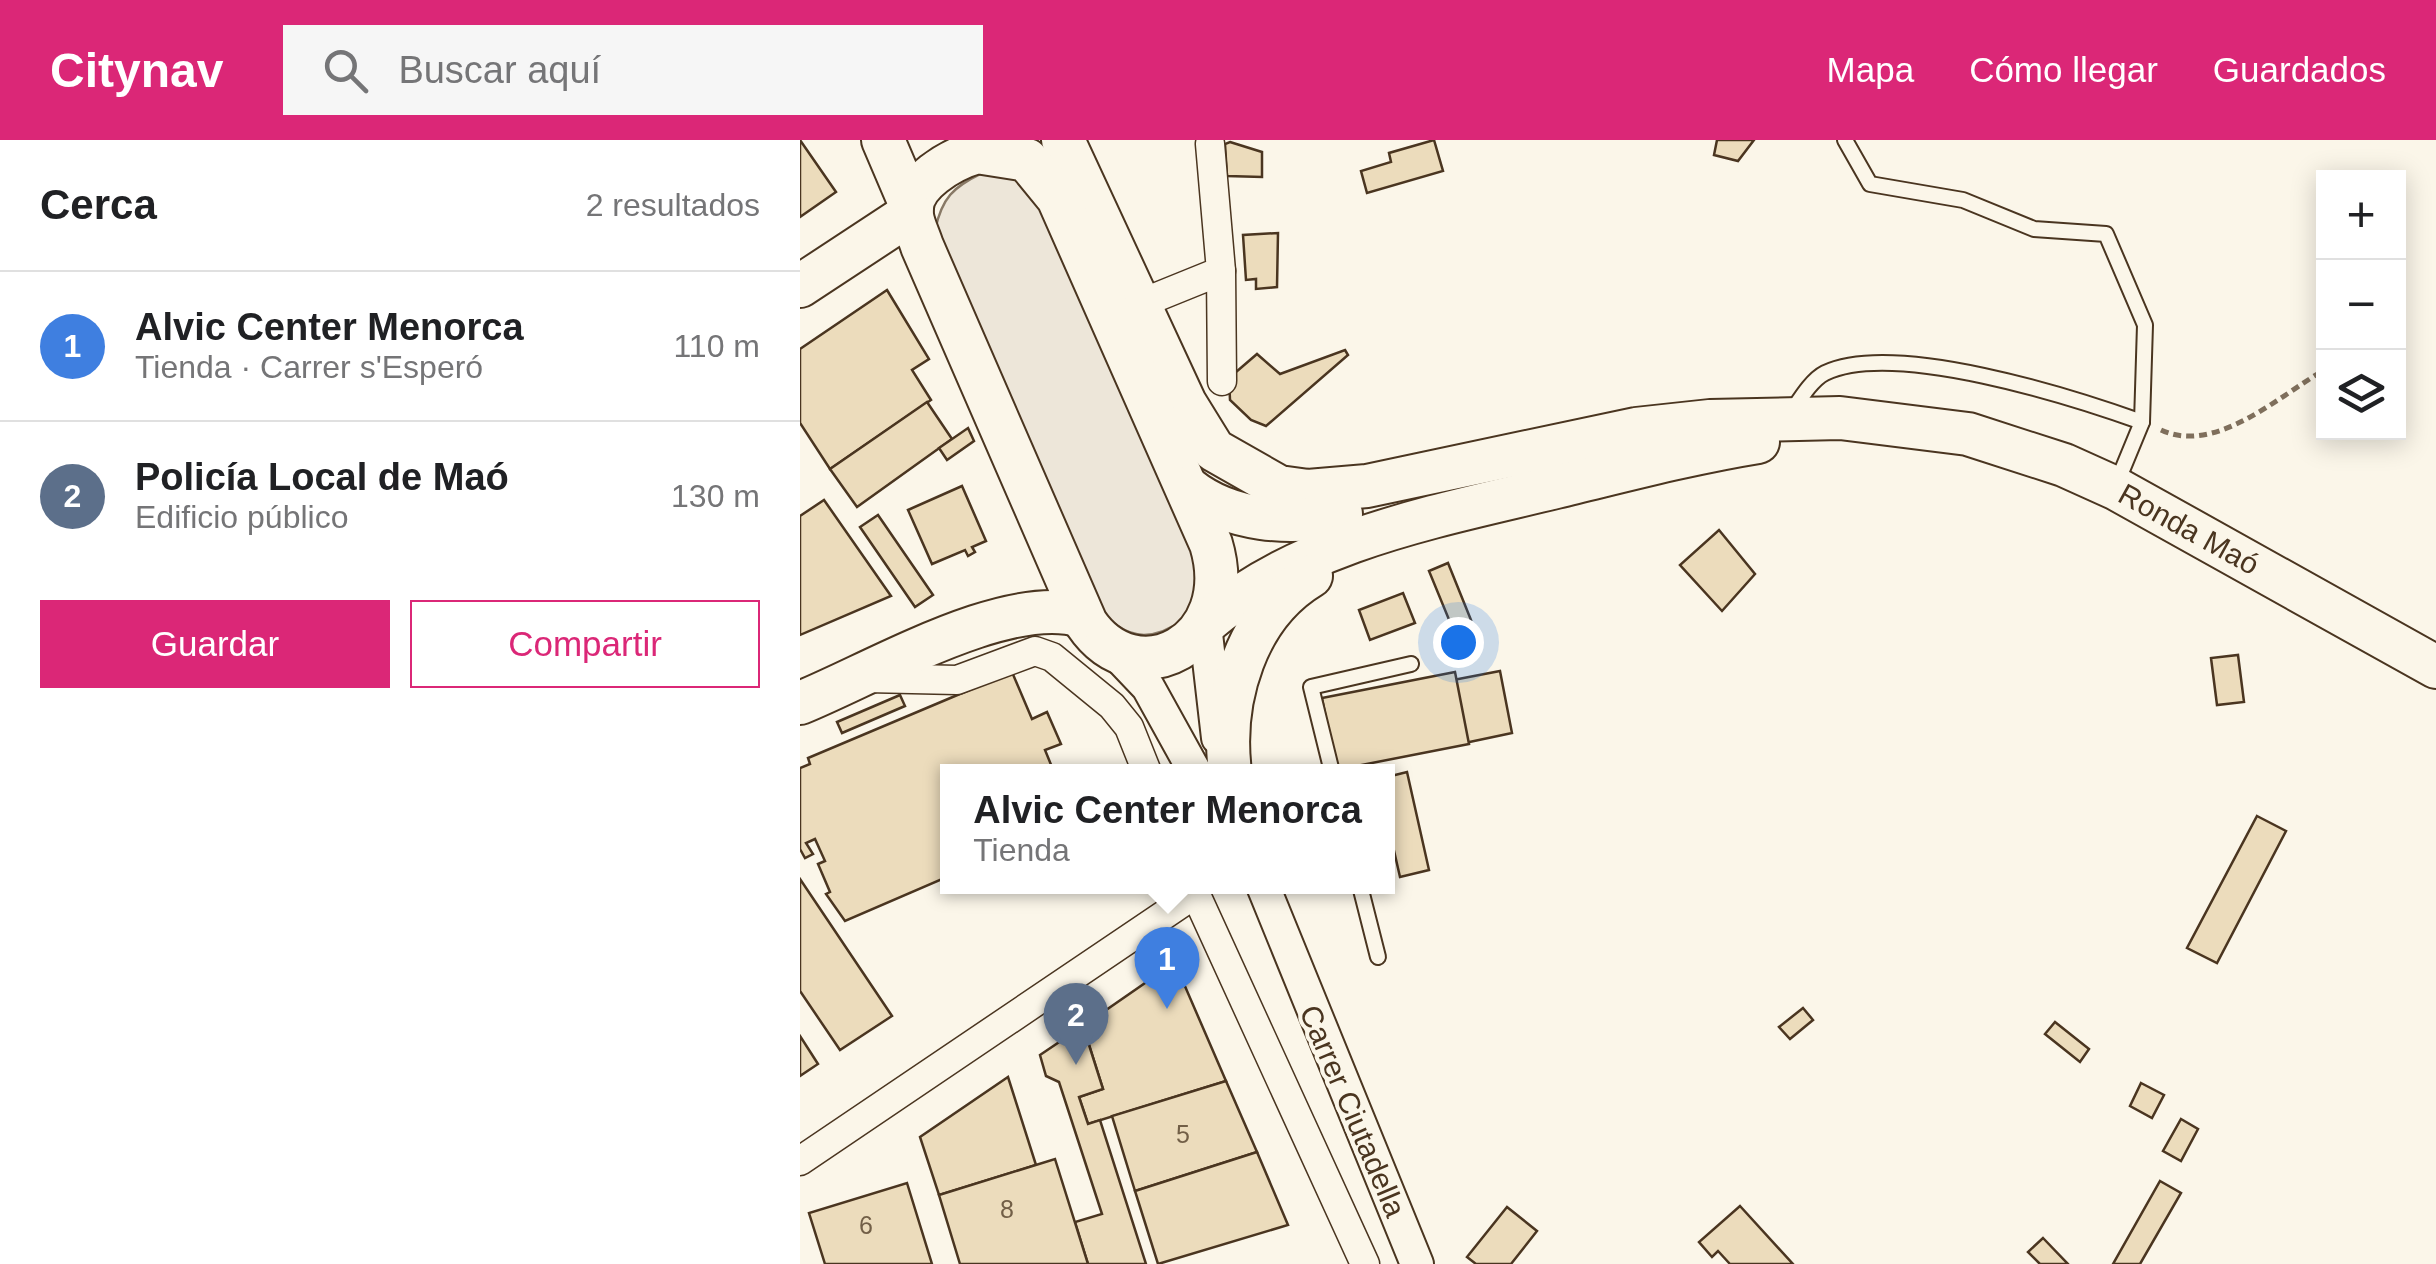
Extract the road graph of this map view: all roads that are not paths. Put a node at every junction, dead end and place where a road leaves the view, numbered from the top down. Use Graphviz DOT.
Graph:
graph roads {
  1 [pos="884,140"];
  2 [pos="1036,140"];
  3 [pos="1063,140"];
  4 [pos="1846,140"];
  5 [pos="1210,144"];
  6 [pos="1058,198"];
  7 [pos="911,210"];
  8 [pos="1221,271"];
  9 [pos="800,286"];
  10 [pos="1142,303"];
  11 [pos="1222,381"];
  12 [pos="1787,420"];
  13 [pos="2142,422"];
  14 [pos="1927,428"];
  15 [pos="1188,488"];
  16 [pos="2115,488"];
  17 [pos="1439,516"];
  18 [pos="1207,623"];
  19 [pos="1092,627"];
  20 [pos="1411,664"];
  21 [pos="2436,667"];
  22 [pos="861,678"];
  23 [pos="800,703"];
  24 [pos="1144,764"];
  25 [pos="1191,764"];
  26 [pos="1226,764"];
  27 [pos="1228,764"];
  28 [pos="1330,764"];
  29 [pos="1188,894"];
  30 [pos="1196,894"];
  31 [pos="1257,894"];
  32 [pos="1266,894"];
  33 [pos="1362,894"];
  34 [pos="1378,957"];
  35 [pos="1288,958"];
  36 [pos="800,1161"];
  37 [pos="1365,1264"];
  38 [pos="1417,1264"];
  1 -- 7 [label="main road"];
  2 -- 6 [label="main road"];
  3 -- 10 [label="main road"];
  4 -- 13 [label="lane"];
  5 -- 8 [label="street"];
  6 -- 7 [label="main road"];
  6 -- 15 [label="main road"];
  7 -- 9 [label="main road"];
  7 -- 19 [label="main road"];
  8 -- 10 [label="street"];
  8 -- 11 [label="street"];
  10 -- 12 [label="main road"];
  12 -- 13 [label="lane"];
  12 -- 14 [label="main road, Ronda Maó"];
  12 -- 15 [label="main road"];
  13 -- 16 [label="lane"];
  14 -- 16 [label="main road, Ronda Maó"];
  14 -- 17 [label="main road, Ronda Maó"];
  15 -- 18 [label="main road"];
  16 -- 21 [label="main road, Ronda Maó"];
  17 -- 18 [label="main road"];
  17 -- 27 [label="main road"];
  18 -- 19 [label="main road"];
  18 -- 26 [label="street"];
  19 -- 22 [label="main road"];
  19 -- 25 [label="street"];
  20 -- 28 [label="lane"];
  22 -- 23 [label="main road"];
  22 -- 24 [label="street"];
  29 -- 36 [label="street"];
  30 -- 37 [label="street"];
  31 -- 35 [label="street, Carrer Ciutadella"];
  32 -- 35 [label="street, Carrer Ciutadella"];
  33 -- 34 [label="lane"];
  35 -- 38 [label="street, Carrer Ciutadella"];
}
